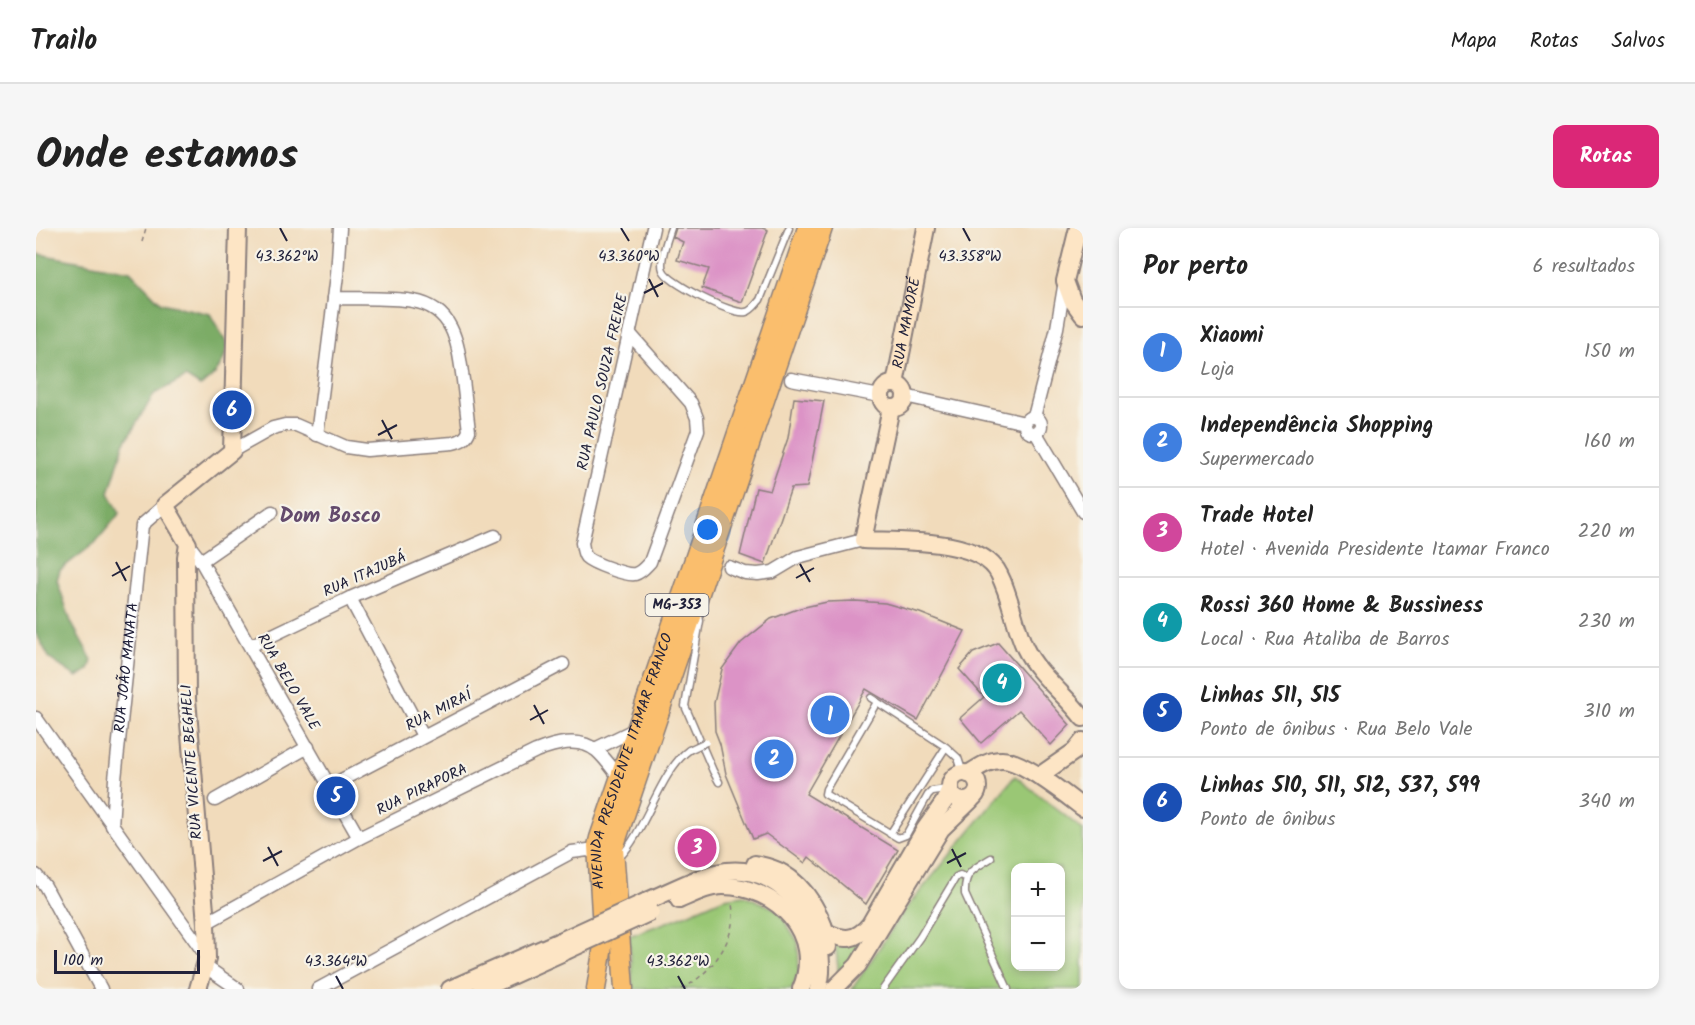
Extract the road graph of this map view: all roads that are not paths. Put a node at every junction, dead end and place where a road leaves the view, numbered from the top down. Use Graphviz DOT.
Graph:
graph roads {
  1 [pos="238,228"];
  2 [pos="340,228"];
  3 [pos="652,228"];
  4 [pos="671,228"];
  5 [pos="789,228"];
  6 [pos="807,228"];
  7 [pos="823,228"];
  8 [pos="926,228"];
  9 [pos="1078,228"];
  10 [pos="1071,258"];
  11 [pos="1065,281"];
  12 [pos="334,298"];
  13 [pos="1082,307"];
  14 [pos="1057,328"];
  15 [pos="630,333"];
  16 [pos="791,379"];
  17 [pos="900,390"];
  18 [pos="885,402"];
  19 [pos="1029,420"];
  20 [pos="317,435"];
  21 [pos="232,451"];
  22 [pos="182,493"];
  23 [pos="165,505"];
  24 [pos="272,512"];
  25 [pos="1083,512"];
  26 [pos="495,536"];
  27 [pos="185,539"];
  28 [pos="863,540"];
  29 [pos="201,561"];
  30 [pos="729,567"];
  31 [pos="350,598"];
  32 [pos="697,601"];
  33 [pos="250,646"];
  34 [pos="563,664"];
  35 [pos="36,718"];
  36 [pos="1083,718"];
  37 [pos="634,730"];
  38 [pos="423,736"];
  39 [pos="713,739"];
  40 [pos="1083,741"];
  41 [pos="308,747"];
  42 [pos="946,747"];
  43 [pos="595,749"];
  44 [pos="1004,760"];
  45 [pos="966,774"];
  46 [pos="1039,776"];
  47 [pos="619,777"];
  48 [pos="719,782"];
  49 [pos="330,786"];
  50 [pos="950,788"];
  51 [pos="974,795"];
  52 [pos="215,800"];
  53 [pos="1083,808"];
  54 [pos="112,826"];
  55 [pos="890,834"];
  56 [pos="358,838"];
  57 [pos="991,858"];
  58 [pos="606,859"];
  59 [pos="36,875"];
  60 [pos="966,878"];
  61 [pos="662,896"];
  62 [pos="648,907"];
  63 [pos="206,923"];
  64 [pos="826,932"];
  65 [pos="563,946"];
  66 [pos="207,962"];
  67 [pos="824,986"];
  68 [pos="101,989"];
  69 [pos="198,989"];
  70 [pos="238,989"];
  71 [pos="318,989"];
  72 [pos="450,989"];
  73 [pos="482,989"];
  74 [pos="597,989"];
  75 [pos="617,989"];
  76 [pos="624,989"];
  77 [pos="801,989"];
  78 [pos="883,989"];
  79 [pos="1008,989"];
  1 -- 21 [label="main road"];
  2 -- 12 [label="street"];
  3 -- 15 [label="street, RUA PAULO SOUZA FREIRE"];
  4 -- 5 [label="lane"];
  6 -- 37 [label="main road, AVENIDA PRESIDENTE ITAMAR FRANCO / MG-353"];
  7 -- 32 [label="main road, AVENIDA PRESIDENTE ITAMAR FRANCO / MG-353"];
  8 -- 17 [label="main road, RUA MAMORÉ"];
  9 -- 10 [label="main road"];
  10 -- 11 [label="main road"];
  10 -- 13 [label="main road"];
  11 -- 13 [label="main road"];
  11 -- 14 [label="street"];
  12 -- 20 [label="street"];
  12 -- 20 [label="street"];
  13 -- 14 [label="street"];
  14 -- 19 [label="street"];
  15 -- 15 [label="street, RUA PAULO SOUZA FREIRE"];
  16 -- 18 [label="street"];
  17 -- 18 [label="main road"];
  17 -- 19 [label="street"];
  18 -- 28 [label="main road"];
  19 -- 25 [label="street"];
  20 -- 21 [label="street"];
  21 -- 22 [label="main road, RUA JOÃO MANATA"];
  22 -- 23 [label="main road, RUA JOÃO MANATA"];
  22 -- 27 [label="main road, RUA VICENTE BEGHELI"];
  23 -- 27 [label="main road"];
  23 -- 54 [label="street, RUA JOÃO MANATA"];
  24 -- 29 [label="street"];
  26 -- 31 [label="street, RUA ITAJUBÁ"];
  27 -- 29 [label="street, RUA BELO VALE"];
  27 -- 63 [label="main road, RUA VICENTE BEGHELI"];
  28 -- 30 [label="street"];
  28 -- 36 [label="main road"];
  29 -- 33 [label="street, RUA BELO VALE"];
  31 -- 33 [label="street, RUA ITAJUBÁ"];
  31 -- 38 [label="street"];
  32 -- 48 [label="lane"];
  32 -- 58 [label="main road, AVENIDA PRESIDENTE ITAMAR FRANCO / MG-353"];
  33 -- 41 [label="street, RUA BELO VALE"];
  34 -- 38 [label="street, RUA MIRAÍ"];
  35 -- 54 [label="street"];
  37 -- 43 [label="street"];
  37 -- 47 [label="main road, AVENIDA PRESIDENTE ITAMAR FRANCO / MG-353"];
  38 -- 49 [label="street, RUA MIRAÍ"];
  39 -- 58 [label="lane, bridge"];
  40 -- 46 [label="main road"];
  41 -- 49 [label="street, RUA BELO VALE"];
  41 -- 52 [label="street"];
  42 -- 45 [label="lane"];
  42 -- 55 [label="lane"];
  42 -- 55 [label="lane"];
  43 -- 47 [label="street"];
  43 -- 56 [label="street, RUA PIRAPORA"];
  44 -- 45 [label="main road"];
  44 -- 46 [label="main road"];
  44 -- 51 [label="main road"];
  45 -- 50 [label="main road"];
  45 -- 51 [label="main road"];
  46 -- 53 [label="main road"];
  47 -- 58 [label="main road, AVENIDA PRESIDENTE ITAMAR FRANCO / MG-353"];
  49 -- 56 [label="street, RUA BELO VALE"];
  50 -- 51 [label="main road"];
  50 -- 55 [label="lane"];
  50 -- 64 [label="main road"];
  51 -- 67 [label="main road"];
  54 -- 66 [label="street"];
  56 -- 63 [label="street, RUA PIRAPORA"];
  57 -- 60 [label="lane"];
  58 -- 71 [label="street"];
  58 -- 74 [label="main road, AVENIDA PRESIDENTE ITAMAR FRANCO / MG-353"];
  58 -- 76 [label="main road, AVENIDA PRESIDENTE ITAMAR FRANCO / MG-353"];
  59 -- 68 [label="street"];
  60 -- 78 [label="lane"];
  60 -- 79 [label="lane"];
  61 -- 62 [label="main road"];
  61 -- 64 [label="main road"];
  61 -- 67 [label="main road"];
  62 -- 65 [label="main road, bridge"];
  62 -- 77 [label="main road"];
  63 -- 66 [label="main road, RUA VICENTE BEGHELI"];
  64 -- 67 [label="main road"];
  65 -- 72 [label="main road"];
  65 -- 73 [label="main road"];
  66 -- 69 [label="main road, RUA VICENTE BEGHELI"];
  66 -- 70 [label="street"];
  74 -- 75 [label="main road, MG-353"];
}
